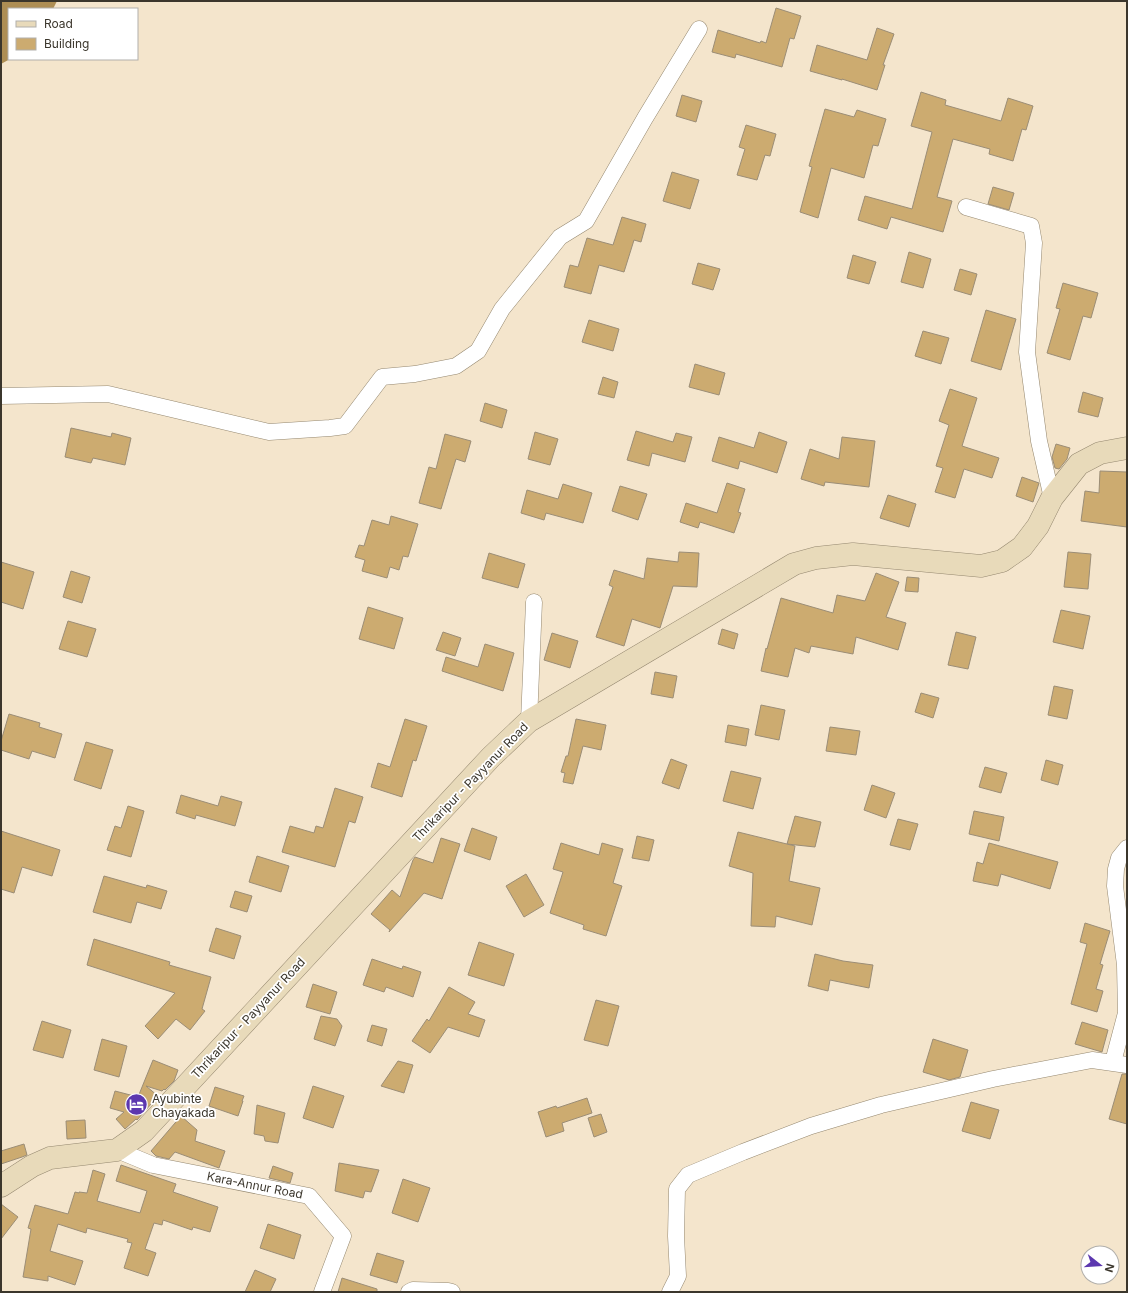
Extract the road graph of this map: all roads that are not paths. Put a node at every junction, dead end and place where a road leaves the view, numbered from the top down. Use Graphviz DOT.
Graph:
graph roads {
  1 [pos="699,29"];
  2 [pos="966,208"];
  3 [pos="1,396"];
  4 [pos="1127,448"];
  5 [pos="1052,498"];
  6 [pos="534,602"];
  7 [pos="529,721"];
  8 [pos="1127,848"];
  9 [pos="1120,1064"];
  10 [pos="117,1150"];
  11 [pos="1,1186"];
  12 [pos="322,1292"];
  13 [pos="409,1292"];
  14 [pos="452,1292"];
  15 [pos="670,1292"];
  1 -- 3 [label="street"];
  2 -- 5 [label="street"];
  4 -- 5 [label="main road, Thrikaripur - Payyanur Road"];
  5 -- 7 [label="main road, Thrikaripur - Payyanur Road"];
  6 -- 7 [label="street"];
  7 -- 10 [label="main road, Thrikaripur - Payyanur Road"];
  8 -- 9 [label="street"];
  9 -- 15 [label="street"];
  10 -- 11 [label="main road, Thrikaripur - Payyanur Road"];
  10 -- 12 [label="street, Kara-Annur Road"];
  13 -- 14 [label="street"];
}
